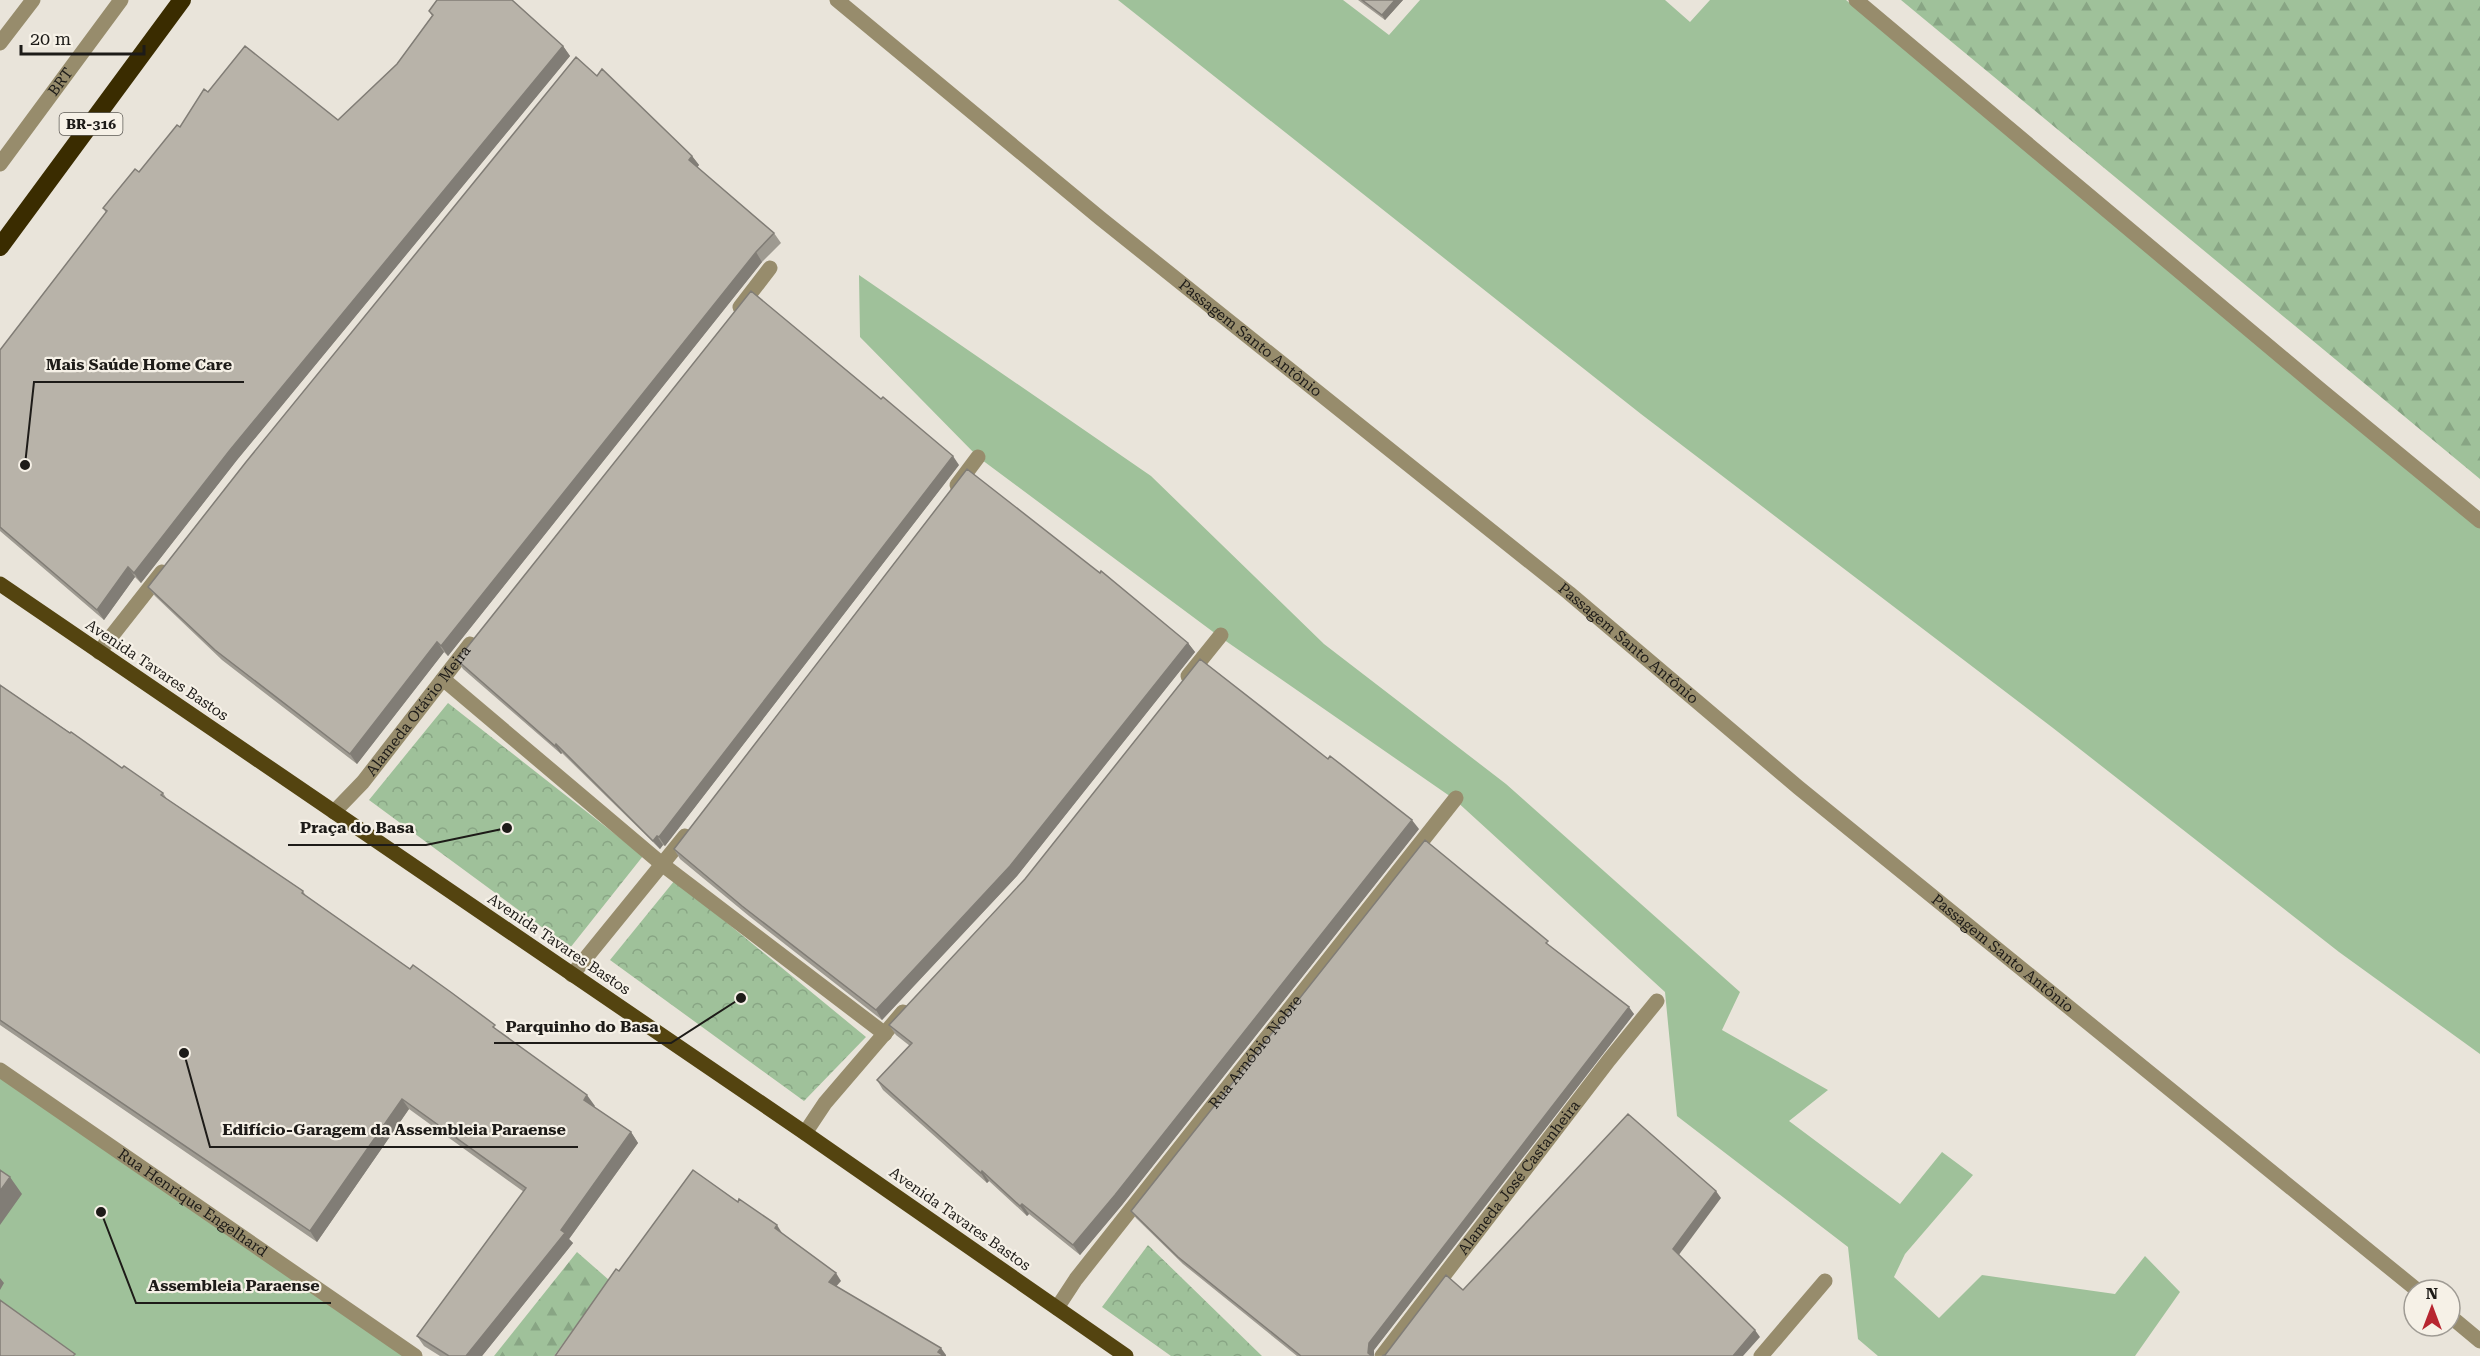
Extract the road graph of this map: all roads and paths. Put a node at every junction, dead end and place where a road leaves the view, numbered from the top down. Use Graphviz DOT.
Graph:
graph roads {
  1 [pos="33,0"];
  2 [pos="121,0"];
  3 [pos="182,0"];
  4 [pos="837,0"];
  5 [pos="1856,0"];
  6 [pos="0,43"];
  7 [pos="0,164"];
  8 [pos="0,248"];
  9 [pos="770,268"];
  10 [pos="728,321"];
  11 [pos="978,457"];
  12 [pos="951,493"];
  13 [pos="2480,521"];
  14 [pos="174,556"];
  15 [pos="0,584"];
  16 [pos="480,631"];
  17 [pos="1221,635"];
  18 [pos="99,652"];
  19 [pos="442,679"];
  20 [pos="1177,690"];
  21 [pos="1456,798"];
  22 [pos="334,812"];
  23 [pos="698,820"];
  24 [pos="663,865"];
  25 [pos="572,975"];
  26 [pos="911,1001"];
  27 [pos="1657,1001"];
  28 [pos="885,1034"];
  29 [pos="0,1070"];
  30 [pos="805,1133"];
  31 [pos="2402,1278"];
  32 [pos="1825,1281"];
  33 [pos="1057,1308"];
  34 [pos="2462,1326"];
  35 [pos="2480,1341"];
  36 [pos="415,1356"];
  37 [pos="1126,1356"];
  38 [pos="1382,1356"];
  39 [pos="1761,1356"];
  1 -- 6 [label="street"];
  2 -- 7 [label="street, BRT"];
  3 -- 8 [label="highway, BR-316"];
  4 -- 31 [label="street, Passagem Santo Antônio"];
  5 -- 13 [label="street"];
  9 -- 10 [label="street"];
  11 -- 12 [label="street"];
  14 -- 18 [label="street"];
  15 -- 18 [label="main road, Avenida Tavares Bastos"];
  16 -- 19 [label="street, Alameda Otávio Meira"];
  17 -- 20 [label="street"];
  18 -- 22 [label="main road, Avenida Tavares Bastos"];
  19 -- 22 [label="street, Alameda Otávio Meira"];
  19 -- 24 [label="street"];
  21 -- 33 [label="street, Rua Arnóbio Nobre"];
  22 -- 25 [label="main road, Avenida Tavares Bastos"];
  23 -- 24 [label="street"];
  24 -- 25 [label="street"];
  24 -- 28 [label="street"];
  25 -- 30 [label="main road, Avenida Tavares Bastos"];
  26 -- 28 [label="street"];
  27 -- 38 [label="street, Alameda José Castanheira"];
  28 -- 30 [label="street"];
  29 -- 36 [label="street, Rua Henrique Engelhard"];
  30 -- 33 [label="main road, Avenida Tavares Bastos"];
  32 -- 39 [label="street"];
  33 -- 37 [label="main road, Avenida Tavares Bastos"];
  34 -- 35 [label="street"];
}
